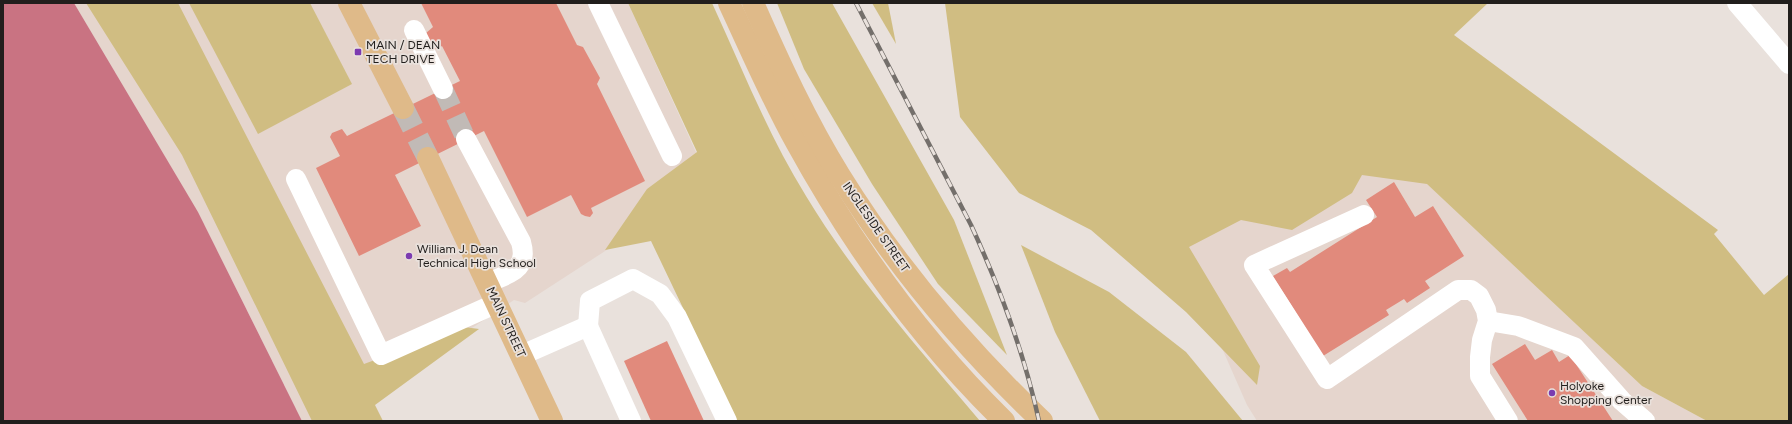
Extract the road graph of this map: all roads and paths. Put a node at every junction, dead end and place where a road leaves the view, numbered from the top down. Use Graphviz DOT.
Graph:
graph roads {
  1 [pos="349,3"];
  2 [pos="598,3"];
  3 [pos="729,3"];
  4 [pos="753,3"];
  5 [pos="1737,3"];
  6 [pos="414,30"];
  7 [pos="1789,64"];
  8 [pos="443,89"];
  9 [pos="403,108"];
  10 [pos="466,140"];
  11 [pos="672,156"];
  12 [pos="428,158"];
  13 [pos="296,179"];
  14 [pos="1364,215"];
  15 [pos="488,283"];
  16 [pos="497,303"];
  17 [pos="1488,322"];
  18 [pos="588,326"];
  19 [pos="522,356"];
  20 [pos="552,421"];
  21 [pos="631,421"];
  22 [pos="727,421"];
  23 [pos="1004,421"];
  24 [pos="1042,421"];
  25 [pos="1508,421"];
  26 [pos="1645,421"];
  1 -- 9 [label="main road"];
  2 -- 11 [label="lane"];
  3 -- 23 [label="main road, INGLESIDE STREET"];
  4 -- 24 [label="main road, INGLESIDE STREET"];
  5 -- 7 [label="lane"];
  6 -- 8 [label="lane"];
  10 -- 15 [label="lane"];
  12 -- 15 [label="main road, MAIN STREET"];
  13 -- 16 [label="lane"];
  14 -- 17 [label="lane"];
  15 -- 16 [label="main road, MAIN STREET"];
  16 -- 19 [label="main road, MAIN STREET"];
  17 -- 25 [label="lane"];
  17 -- 26 [label="lane"];
  18 -- 19 [label="lane"];
  18 -- 21 [label="lane"];
  18 -- 22 [label="lane"];
  19 -- 20 [label="main road, MAIN STREET"];
}
